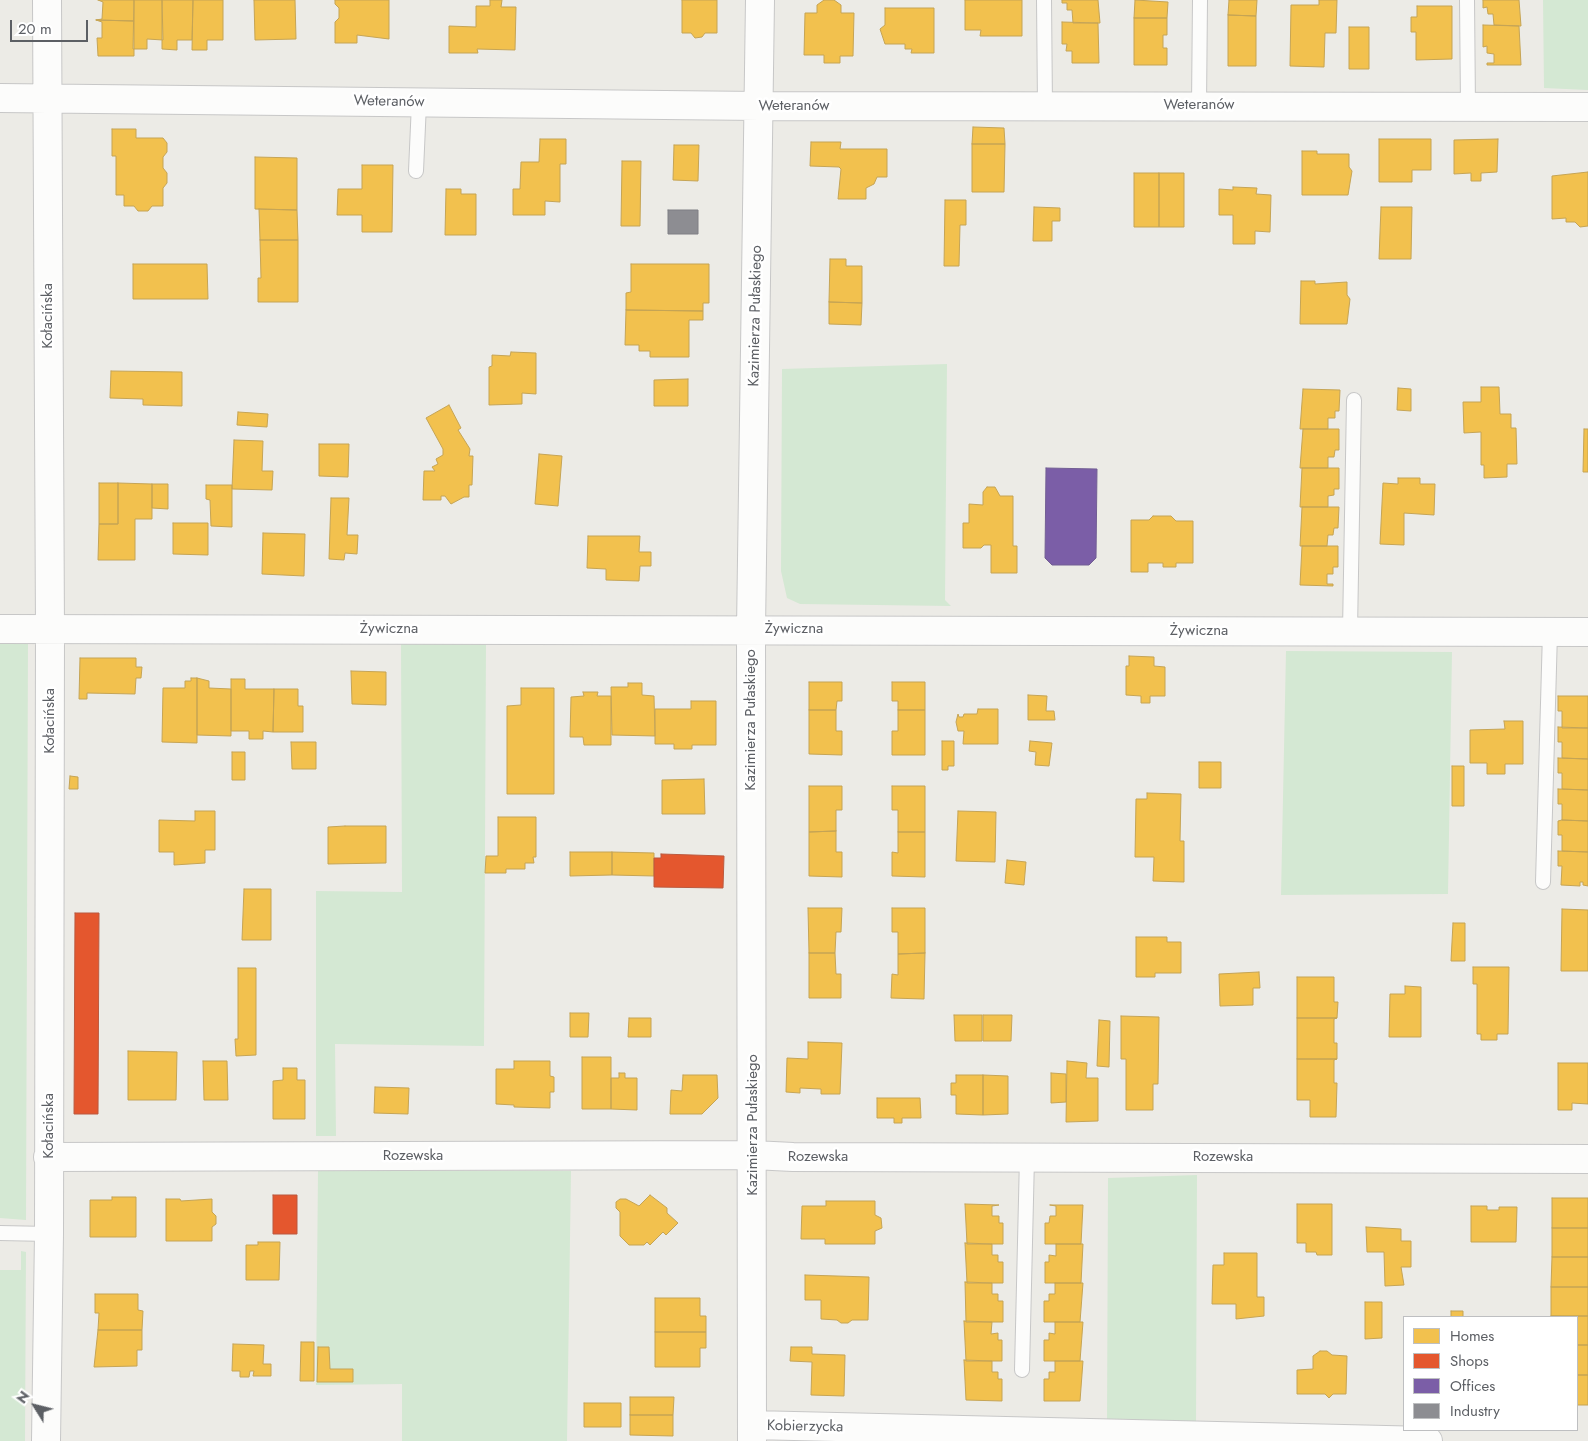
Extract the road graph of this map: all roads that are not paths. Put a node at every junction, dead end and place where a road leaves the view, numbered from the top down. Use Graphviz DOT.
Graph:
graph roads {
  1 [pos="47,0"];
  2 [pos="760,0"];
  3 [pos="1044,0"];
  4 [pos="1200,0"];
  5 [pos="1467,0"];
  6 [pos="0,98"];
  7 [pos="47,99"];
  8 [pos="419,103"];
  9 [pos="759,106"];
  10 [pos="1045,106"];
  11 [pos="1199,106"];
  12 [pos="1468,107"];
  13 [pos="1588,107"];
  14 [pos="416,172"];
  15 [pos="1354,400"];
  16 [pos="0,629"];
  17 [pos="50,629"];
  18 [pos="751,629"];
  19 [pos="1350,631"];
  20 [pos="1550,632"];
  21 [pos="1588,632"];
  22 [pos="1544,882"];
  23 [pos="753,1155"];
  24 [pos="48,1157"];
  25 [pos="1026,1157"];
  26 [pos="1588,1159"];
  27 [pos="0,1234"];
  28 [pos="49,1234"];
  29 [pos="1022,1370"];
  30 [pos="752,1433"];
  31 [pos="46,1441"];
  32 [pos="1428,1441"];
  1 -- 7 [label="street, Kołacińska"];
  2 -- 9 [label="street, Kazimierza Pułaskiego"];
  3 -- 10 [label="lane"];
  4 -- 11 [label="lane"];
  5 -- 12 [label="lane"];
  6 -- 7 [label="street, Weteranów"];
  7 -- 8 [label="street, Weteranów"];
  7 -- 17 [label="street, Kołacińska"];
  8 -- 9 [label="street, Weteranów"];
  8 -- 14 [label="lane"];
  9 -- 10 [label="street, Weteranów"];
  9 -- 18 [label="street, Kazimierza Pułaskiego"];
  10 -- 11 [label="street, Weteranów"];
  11 -- 12 [label="street, Weteranów"];
  12 -- 13 [label="street, Weteranów"];
  15 -- 19 [label="lane"];
  16 -- 17 [label="street, Żywiczna"];
  17 -- 18 [label="street, Żywiczna"];
  17 -- 24 [label="street, Kołacińska"];
  18 -- 19 [label="street, Żywiczna"];
  18 -- 23 [label="street, Kazimierza Pułaskiego"];
  19 -- 20 [label="street, Żywiczna"];
  20 -- 21 [label="street, Żywiczna"];
  20 -- 22 [label="lane"];
  23 -- 24 [label="street, Rozewska"];
  23 -- 25 [label="street, Rozewska"];
  23 -- 30 [label="street, Kazimierza Pułaskiego"];
  24 -- 28 [label="street, Kołacińska"];
  25 -- 26 [label="street, Rozewska"];
  25 -- 29 [label="lane"];
  27 -- 28 [label="lane"];
  28 -- 31 [label="street, Kołacińska"];
  30 -- 32 [label="street, Kobierzycka"];
}
